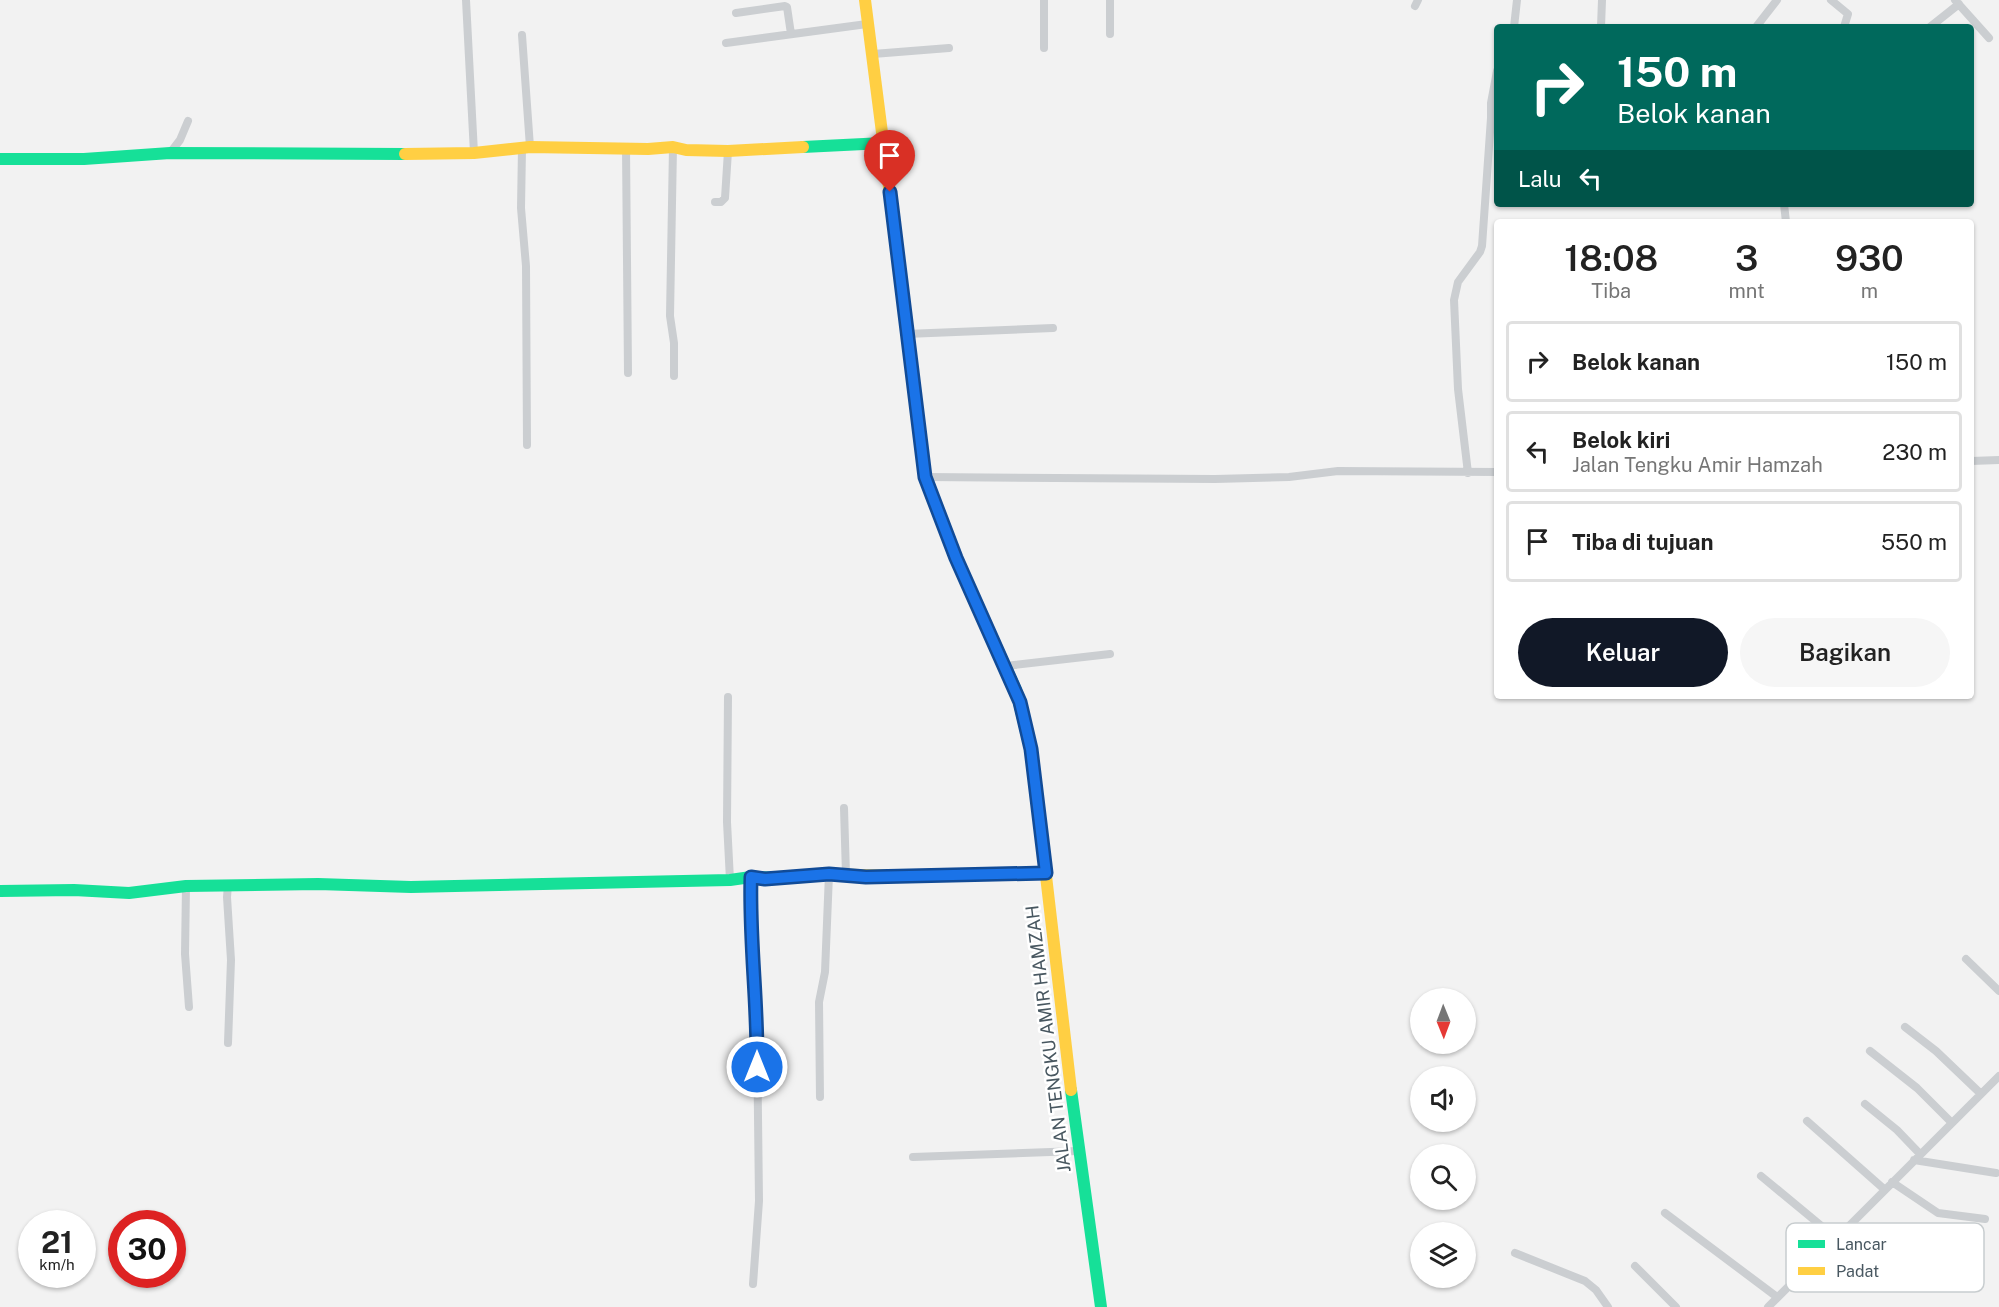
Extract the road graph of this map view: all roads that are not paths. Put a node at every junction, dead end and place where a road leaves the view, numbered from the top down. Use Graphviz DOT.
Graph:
graph roads {
  1 [pos="466,0"];
  2 [pos="865,0"];
  3 [pos="1044,0"];
  4 [pos="1110,0"];
  5 [pos="1517,0"];
  6 [pos="1602,0"];
  7 [pos="1777,0"];
  8 [pos="1831,0"];
  9 [pos="1957,2"];
  10 [pos="736,14"];
  11 [pos="867,24"];
  12 [pos="1514,24"];
  13 [pos="1601,24"];
  14 [pos="1757,24"];
  15 [pos="1845,24"];
  16 [pos="1933,24"];
  17 [pos="791,34"];
  18 [pos="1110,34"];
  19 [pos="522,35"];
  20 [pos="1989,38"];
  21 [pos="726,43"];
  22 [pos="949,48"];
  23 [pos="1044,48"];
  24 [pos="873,54"];
  25 [pos="1494,87"];
  26 [pos="188,121"];
  27 [pos="884,143"];
  28 [pos="526,147"];
  29 [pos="626,147"];
  30 [pos="673,147"];
  31 [pos="729,151"];
  32 [pos="170,153"];
  33 [pos="474,153"];
  34 [pos="0,159"];
  35 [pos="715,202"];
  36 [pos="1053,328"];
  37 [pos="906,334"];
  38 [pos="628,373"];
  39 [pos="674,376"];
  40 [pos="526,445"];
  41 [pos="1999,460"];
  42 [pos="1974,461"];
  43 [pos="1494,471"];
  44 [pos="1468,473"];
  45 [pos="925,477"];
  46 [pos="1110,654"];
  47 [pos="1006,666"];
  48 [pos="728,697"];
  49 [pos="844,808"];
  50 [pos="1046,873"];
  51 [pos="829,874"];
  52 [pos="846,875"];
  53 [pos="751,877"];
  54 [pos="730,880"];
  55 [pos="228,885"];
  56 [pos="186,886"];
  57 [pos="0,891"];
  58 [pos="1966,958"];
  59 [pos="1999,991"];
  60 [pos="189,1007"];
  61 [pos="1905,1027"];
  62 [pos="228,1043"];
  63 [pos="1870,1050"];
  64 [pos="1999,1076"];
  65 [pos="1995,1085"];
  66 [pos="1980,1093"];
  67 [pos="820,1097"];
  68 [pos="1865,1104"];
  69 [pos="1807,1121"];
  70 [pos="1952,1123"];
  71 [pos="1078,1150"];
  72 [pos="913,1157"];
  73 [pos="1917,1157"];
  74 [pos="1996,1173"];
  75 [pos="1761,1176"];
  76 [pos="1892,1182"];
  77 [pos="1884,1189"];
  78 [pos="1665,1213"];
  79 [pos="1985,1219"];
  80 [pos="1821,1223"];
  81 [pos="1851,1223"];
  82 [pos="1515,1253"];
  83 [pos="1635,1266"];
  84 [pos="753,1284"];
  85 [pos="1786,1288"];
  86 [pos="1777,1297"];
  87 [pos="1101,1307"];
  88 [pos="1608,1307"];
  89 [pos="1676,1307"];
  90 [pos="1768,1307"];
  1 -- 33 [label="street"];
  2 -- 11 [label="main road, JALAN TENGKU AMIR HAMZAH"];
  3 -- 23 [label="street"];
  4 -- 18 [label="street"];
  5 -- 12 [label="street"];
  6 -- 13 [label="street"];
  7 -- 14 [label="street"];
  8 -- 15 [label="street"];
  9 -- 16 [label="street"];
  9 -- 20 [label="street"];
  10 -- 17 [label="street"];
  11 -- 17 [label="street"];
  11 -- 24 [label="main road, JALAN TENGKU AMIR HAMZAH"];
  17 -- 21 [label="street"];
  19 -- 28 [label="street"];
  22 -- 24 [label="street"];
  24 -- 27 [label="main road, JALAN TENGKU AMIR HAMZAH"];
  25 -- 44 [label="street"];
  26 -- 32 [label="street"];
  27 -- 31 [label="main road"];
  27 -- 37 [label="main road, JALAN TENGKU AMIR HAMZAH"];
  28 -- 29 [label="main road"];
  28 -- 33 [label="main road"];
  28 -- 40 [label="street"];
  29 -- 30 [label="main road"];
  29 -- 38 [label="street"];
  30 -- 31 [label="main road"];
  30 -- 39 [label="street"];
  31 -- 35 [label="street"];
  32 -- 33 [label="main road"];
  32 -- 34 [label="main road"];
  36 -- 37 [label="street"];
  37 -- 45 [label="main road, JALAN TENGKU AMIR HAMZAH"];
  41 -- 42 [label="street"];
  43 -- 44 [label="street"];
  44 -- 45 [label="street"];
  45 -- 47 [label="main road, JALAN TENGKU AMIR HAMZAH"];
  46 -- 47 [label="street"];
  47 -- 50 [label="main road, JALAN TENGKU AMIR HAMZAH"];
  48 -- 54 [label="street"];
  49 -- 52 [label="street"];
  50 -- 52 [label="main road"];
  50 -- 71 [label="main road, JALAN TENGKU AMIR HAMZAH"];
  51 -- 52 [label="main road"];
  51 -- 53 [label="main road"];
  51 -- 67 [label="street"];
  53 -- 54 [label="main road"];
  53 -- 84 [label="street"];
  54 -- 55 [label="main road"];
  55 -- 56 [label="main road"];
  55 -- 62 [label="street"];
  56 -- 57 [label="main road"];
  56 -- 60 [label="street"];
  58 -- 59 [label="street"];
  61 -- 66 [label="street"];
  63 -- 70 [label="street"];
  64 -- 65 [label="street"];
  65 -- 66 [label="street"];
  66 -- 70 [label="street"];
  68 -- 73 [label="street"];
  69 -- 77 [label="street"];
  70 -- 73 [label="street"];
  71 -- 72 [label="street"];
  71 -- 87 [label="main road, JALAN TENGKU AMIR HAMZAH"];
  73 -- 74 [label="street"];
  73 -- 76 [label="street"];
  75 -- 80 [label="street"];
  76 -- 77 [label="street"];
  76 -- 79 [label="street"];
  77 -- 81 [label="street"];
  78 -- 86 [label="street"];
  82 -- 88 [label="street"];
  83 -- 89 [label="street"];
  85 -- 86 [label="street"];
  86 -- 90 [label="street"];
}
